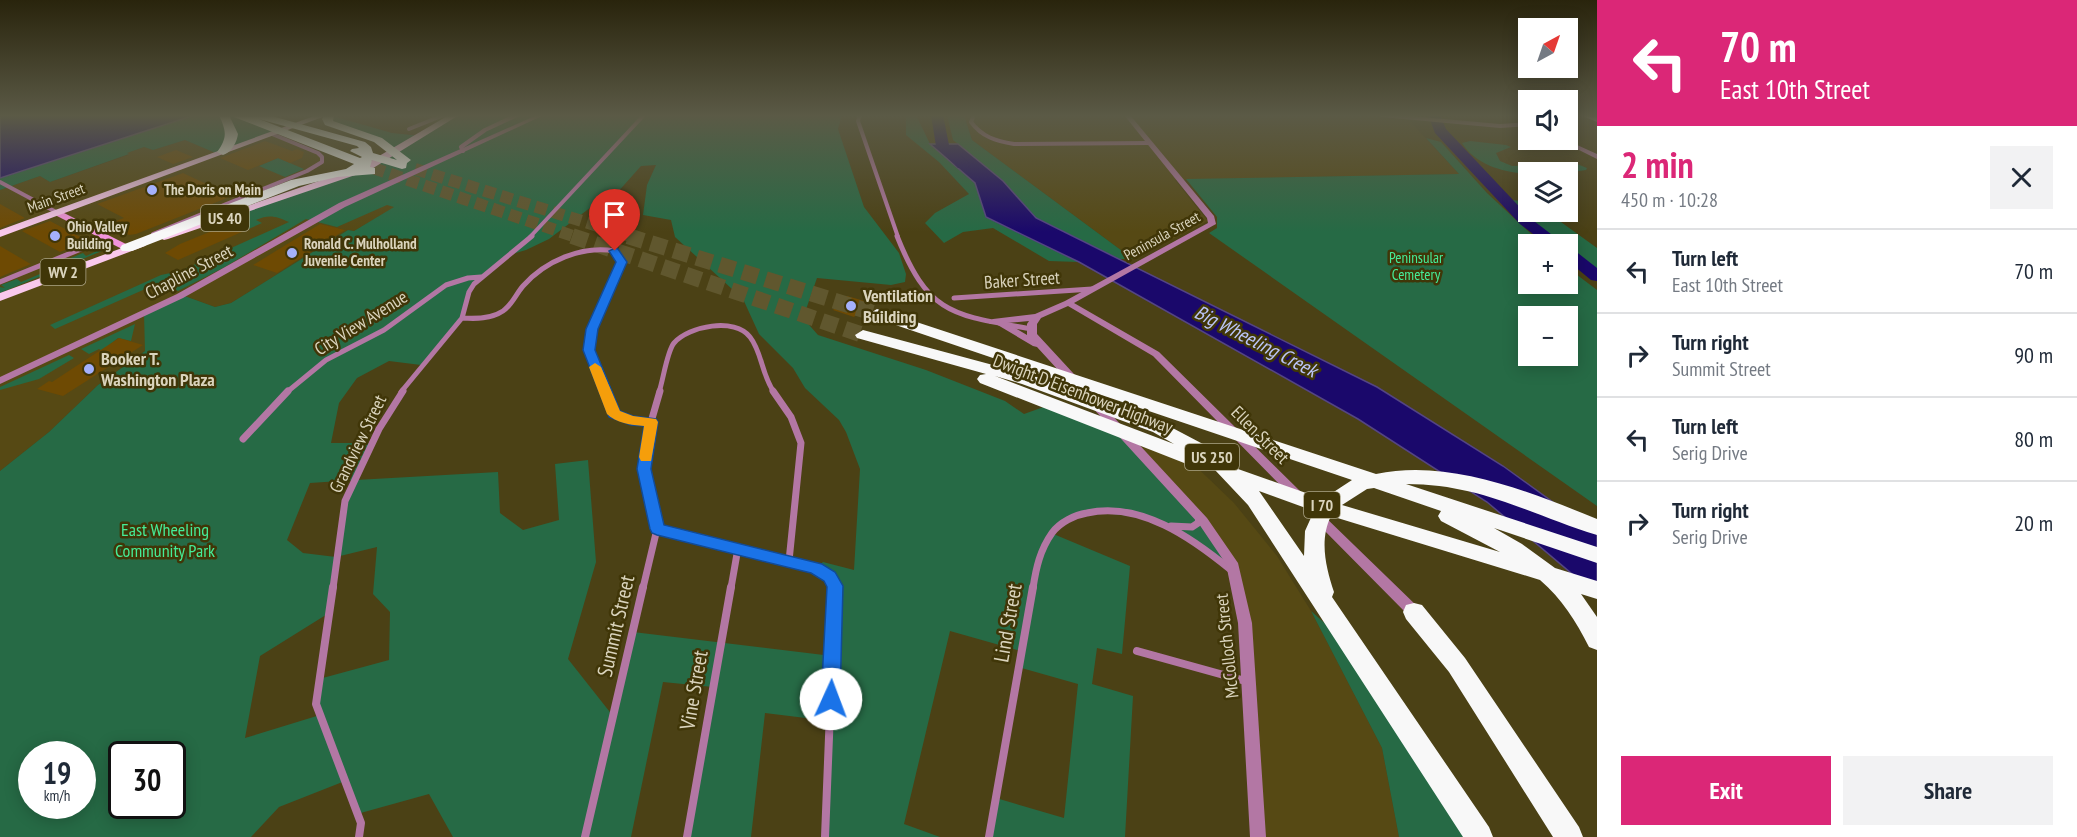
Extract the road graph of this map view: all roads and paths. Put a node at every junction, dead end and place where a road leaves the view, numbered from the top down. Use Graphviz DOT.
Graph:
graph roads {
  1 [pos="217,154"];
  2 [pos="319,154"];
  3 [pos="341,154"];
  4 [pos="367,154"];
  5 [pos="370,154"];
  6 [pos="388,154"];
  7 [pos="394,154"];
  8 [pos="456,154"];
  9 [pos="608,154"];
  10 [pos="869,154"];
  11 [pos="1157,154"];
  12 [pos="347,175"];
  13 [pos="0,182"];
  14 [pos="323,184"];
  15 [pos="58,213"];
  16 [pos="0,234"];
  17 [pos="108,238"];
  18 [pos="126,248"];
  19 [pos="481,277"];
  20 [pos="0,282"];
  21 [pos="1095,287"];
  22 [pos="0,297"];
  23 [pos="954,298"];
  24 [pos="1068,303"];
  25 [pos="877,314"];
  26 [pos="1038,316"];
  27 [pos="462,318"];
  28 [pos="996,323"];
  29 [pos="1032,329"];
  30 [pos="863,335"];
  31 [pos="1041,348"];
  32 [pos="1026,371"];
  33 [pos="1068,379"];
  34 [pos="0,381"];
  35 [pos="651,422"];
  36 [pos="243,439"];
  37 [pos="1199,517"];
  38 [pos="1157,522"];
  39 [pos="1597,527"];
  40 [pos="657,529"];
  41 [pos="738,548"];
  42 [pos="1597,555"];
  43 [pos="789,561"];
  44 [pos="1237,575"];
  45 [pos="1597,590"];
  46 [pos="1414,612"];
  47 [pos="1332,615"];
  48 [pos="1597,640"];
  49 [pos="1137,651"];
  50 [pos="1249,682"];
  51 [pos="1563,830"];
  52 [pos="359,837"];
  53 [pos="585,837"];
  54 [pos="687,837"];
  55 [pos="825,837"];
  56 [pos="989,837"];
  57 [pos="1258,837"];
  58 [pos="1479,837"];
  1 -- 15 [label="main road, Main Street"];
  2 -- 18 [label="street"];
  3 -- 18 [label="highway"];
  4 -- 12 [label="highway"];
  5 -- 7 [label="highway"];
  6 -- 12 [label="main road"];
  8 -- 34 [label="street, Chapline Street"];
  9 -- 19 [label="street, Grandview Street"];
  10 -- 28 [label="street"];
  11 -- 21 [label="street, Peninsula Street"];
  12 -- 14 [label="highway"];
  13 -- 15 [label="street"];
  14 -- 18 [label="main road, US 40"];
  15 -- 16 [label="main road, Main Street"];
  15 -- 17 [label="main road"];
  17 -- 18 [label="main road"];
  17 -- 20 [label="street"];
  18 -- 22 [label="main road, WV 2"];
  19 -- 27 [label="street, Grandview Street"];
  19 -- 36 [label="street, City View Avenue"];
  21 -- 23 [label="street, Baker Street"];
  21 -- 24 [label="street, Peninsula Street"];
  24 -- 26 [label="street, Peninsula Street"];
  24 -- 46 [label="street, Ellen Street"];
  25 -- 32 [label="highway, Dwight D Eisenhower Highway / I 70"];
  26 -- 28 [label="street, Peninsula Street"];
  26 -- 29 [label="street"];
  27 -- 35 [label="street"];
  27 -- 52 [label="street, Grandview Street"];
  28 -- 29 [label="street"];
  28 -- 31 [label="street"];
  29 -- 31 [label="street, McColloch Street"];
  30 -- 32 [label="highway, US 250"];
  30 -- 45 [label="highway, Dwight D Eisenhower Highway / I 70"];
  31 -- 37 [label="street, McColloch Street"];
  32 -- 33 [label="highway, Dwight D Eisenhower Highway / I 70"];
  32 -- 47 [label="highway, US 250"];
  33 -- 42 [label="highway, Dwight D Eisenhower Highway / I 70"];
  33 -- 48 [label="highway, US 250"];
  35 -- 40 [label="street, Summit Street"];
  35 -- 43 [label="street, Summit Street"];
  37 -- 38 [label="street, Lind Street"];
  37 -- 44 [label="street, McColloch Street"];
  38 -- 44 [label="street, Lind Street"];
  38 -- 56 [label="street, Lind Street"];
  39 -- 47 [label="highway"];
  40 -- 41 [label="street"];
  40 -- 53 [label="street, Summit Street"];
  41 -- 43 [label="street"];
  41 -- 54 [label="street, Vine Street"];
  43 -- 55 [label="street"];
  44 -- 50 [label="street, McColloch Street"];
  46 -- 51 [label="highway"];
  47 -- 58 [label="highway, US 250"];
  49 -- 50 [label="street"];
  50 -- 57 [label="street, McColloch Street"];
}
